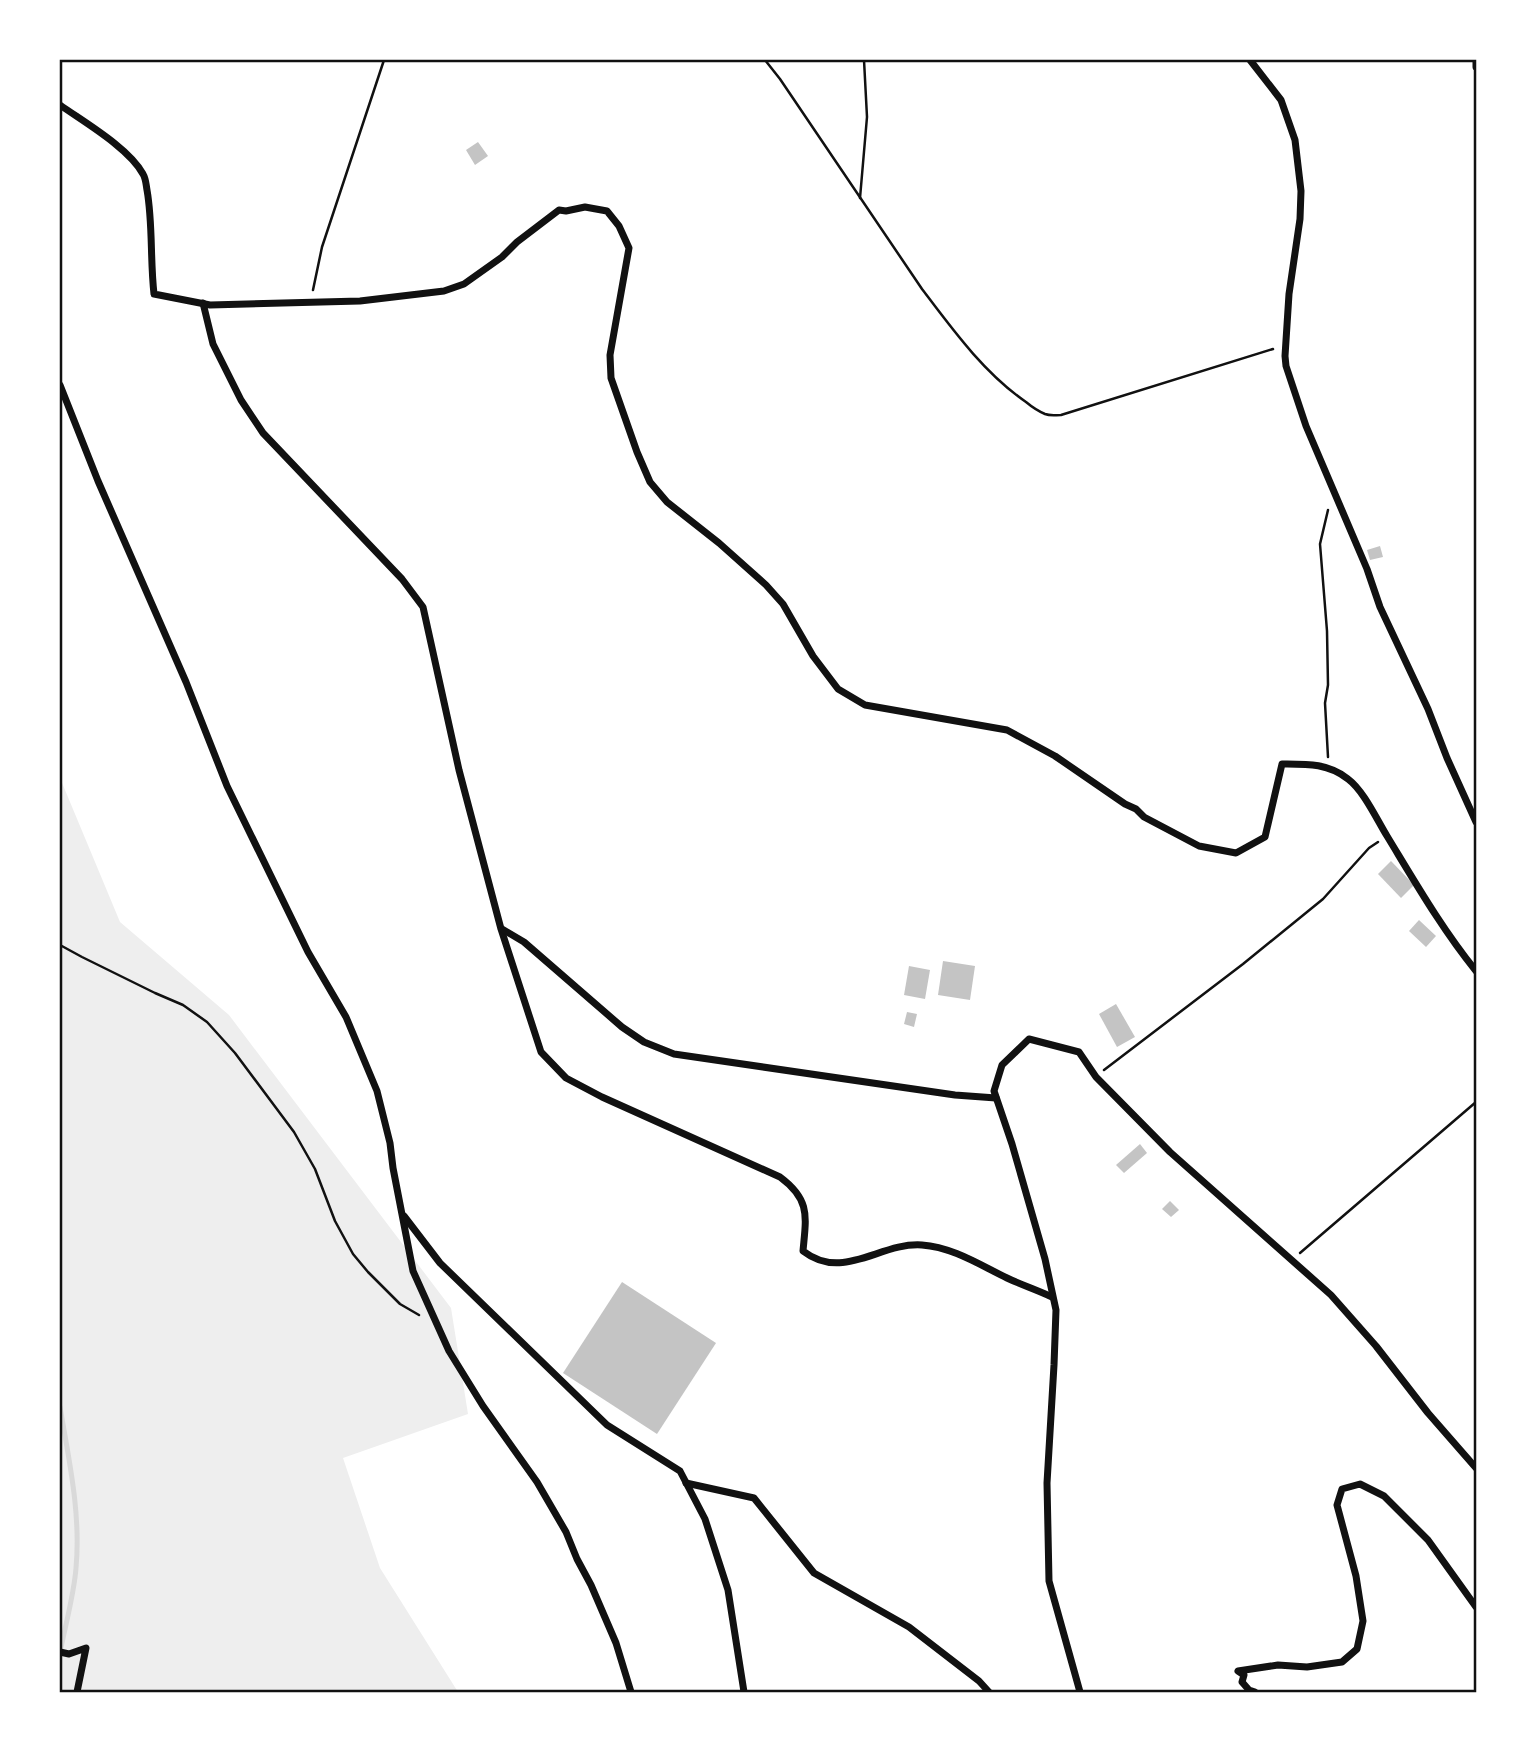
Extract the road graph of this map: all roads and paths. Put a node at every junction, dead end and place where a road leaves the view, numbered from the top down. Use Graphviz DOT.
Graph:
graph roads {
  1 [pos="384,60"];
  2 [pos="765,60"];
  3 [pos="864,60"];
  4 [pos="1250,60"];
  5 [pos="1476,60"];
  6 [pos="1476,67"];
  7 [pos="60,105"];
  8 [pos="860,198"];
  9 [pos="310,302"];
  10 [pos="203,303"];
  11 [pos="1285,345"];
  12 [pos="60,385"];
  13 [pos="1328,510"];
  14 [pos="1329,768"];
  15 [pos="1476,822"];
  16 [pos="1387,836"];
  17 [pos="502,929"];
  18 [pos="60,945"];
  19 [pos="1476,971"];
  20 [pos="1096,1077"];
  21 [pos="996,1098"];
  22 [pos="1476,1102"];
  23 [pos="401,1212"];
  24 [pos="1292,1260"];
  25 [pos="1052,1297"];
  26 [pos="437,1325"];
  27 [pos="1476,1468"];
  28 [pos="686,1483"];
  29 [pos="1476,1607"];
  30 [pos="60,1653"];
  31 [pos="77,1692"];
  32 [pos="631,1692"];
  33 [pos="744,1692"];
  34 [pos="989,1692"];
  35 [pos="1080,1692"];
  36 [pos="1255,1692"];
  1 -- 9 [label="path"];
  2 -- 8 [label="path"];
  3 -- 8 [label="path"];
  4 -- 11 [label="street"];
  5 -- 6 [label="street"];
  7 -- 10 [label="street"];
  8 -- 11 [label="path"];
  9 -- 10 [label="street"];
  9 -- 14 [label="street"];
  10 -- 17 [label="street"];
  11 -- 15 [label="street"];
  12 -- 23 [label="street"];
  13 -- 14 [label="path"];
  14 -- 16 [label="street"];
  16 -- 19 [label="street"];
  16 -- 20 [label="path"];
  17 -- 21 [label="street"];
  17 -- 25 [label="street"];
  18 -- 26 [label="path"];
  20 -- 21 [label="street"];
  20 -- 24 [label="street"];
  21 -- 25 [label="street"];
  22 -- 24 [label="path"];
  23 -- 26 [label="street"];
  23 -- 28 [label="street"];
  24 -- 27 [label="street"];
  25 -- 35 [label="street"];
  26 -- 32 [label="street"];
  28 -- 33 [label="street"];
  28 -- 34 [label="street"];
  29 -- 36 [label="street"];
  30 -- 31 [label="street"];
}
